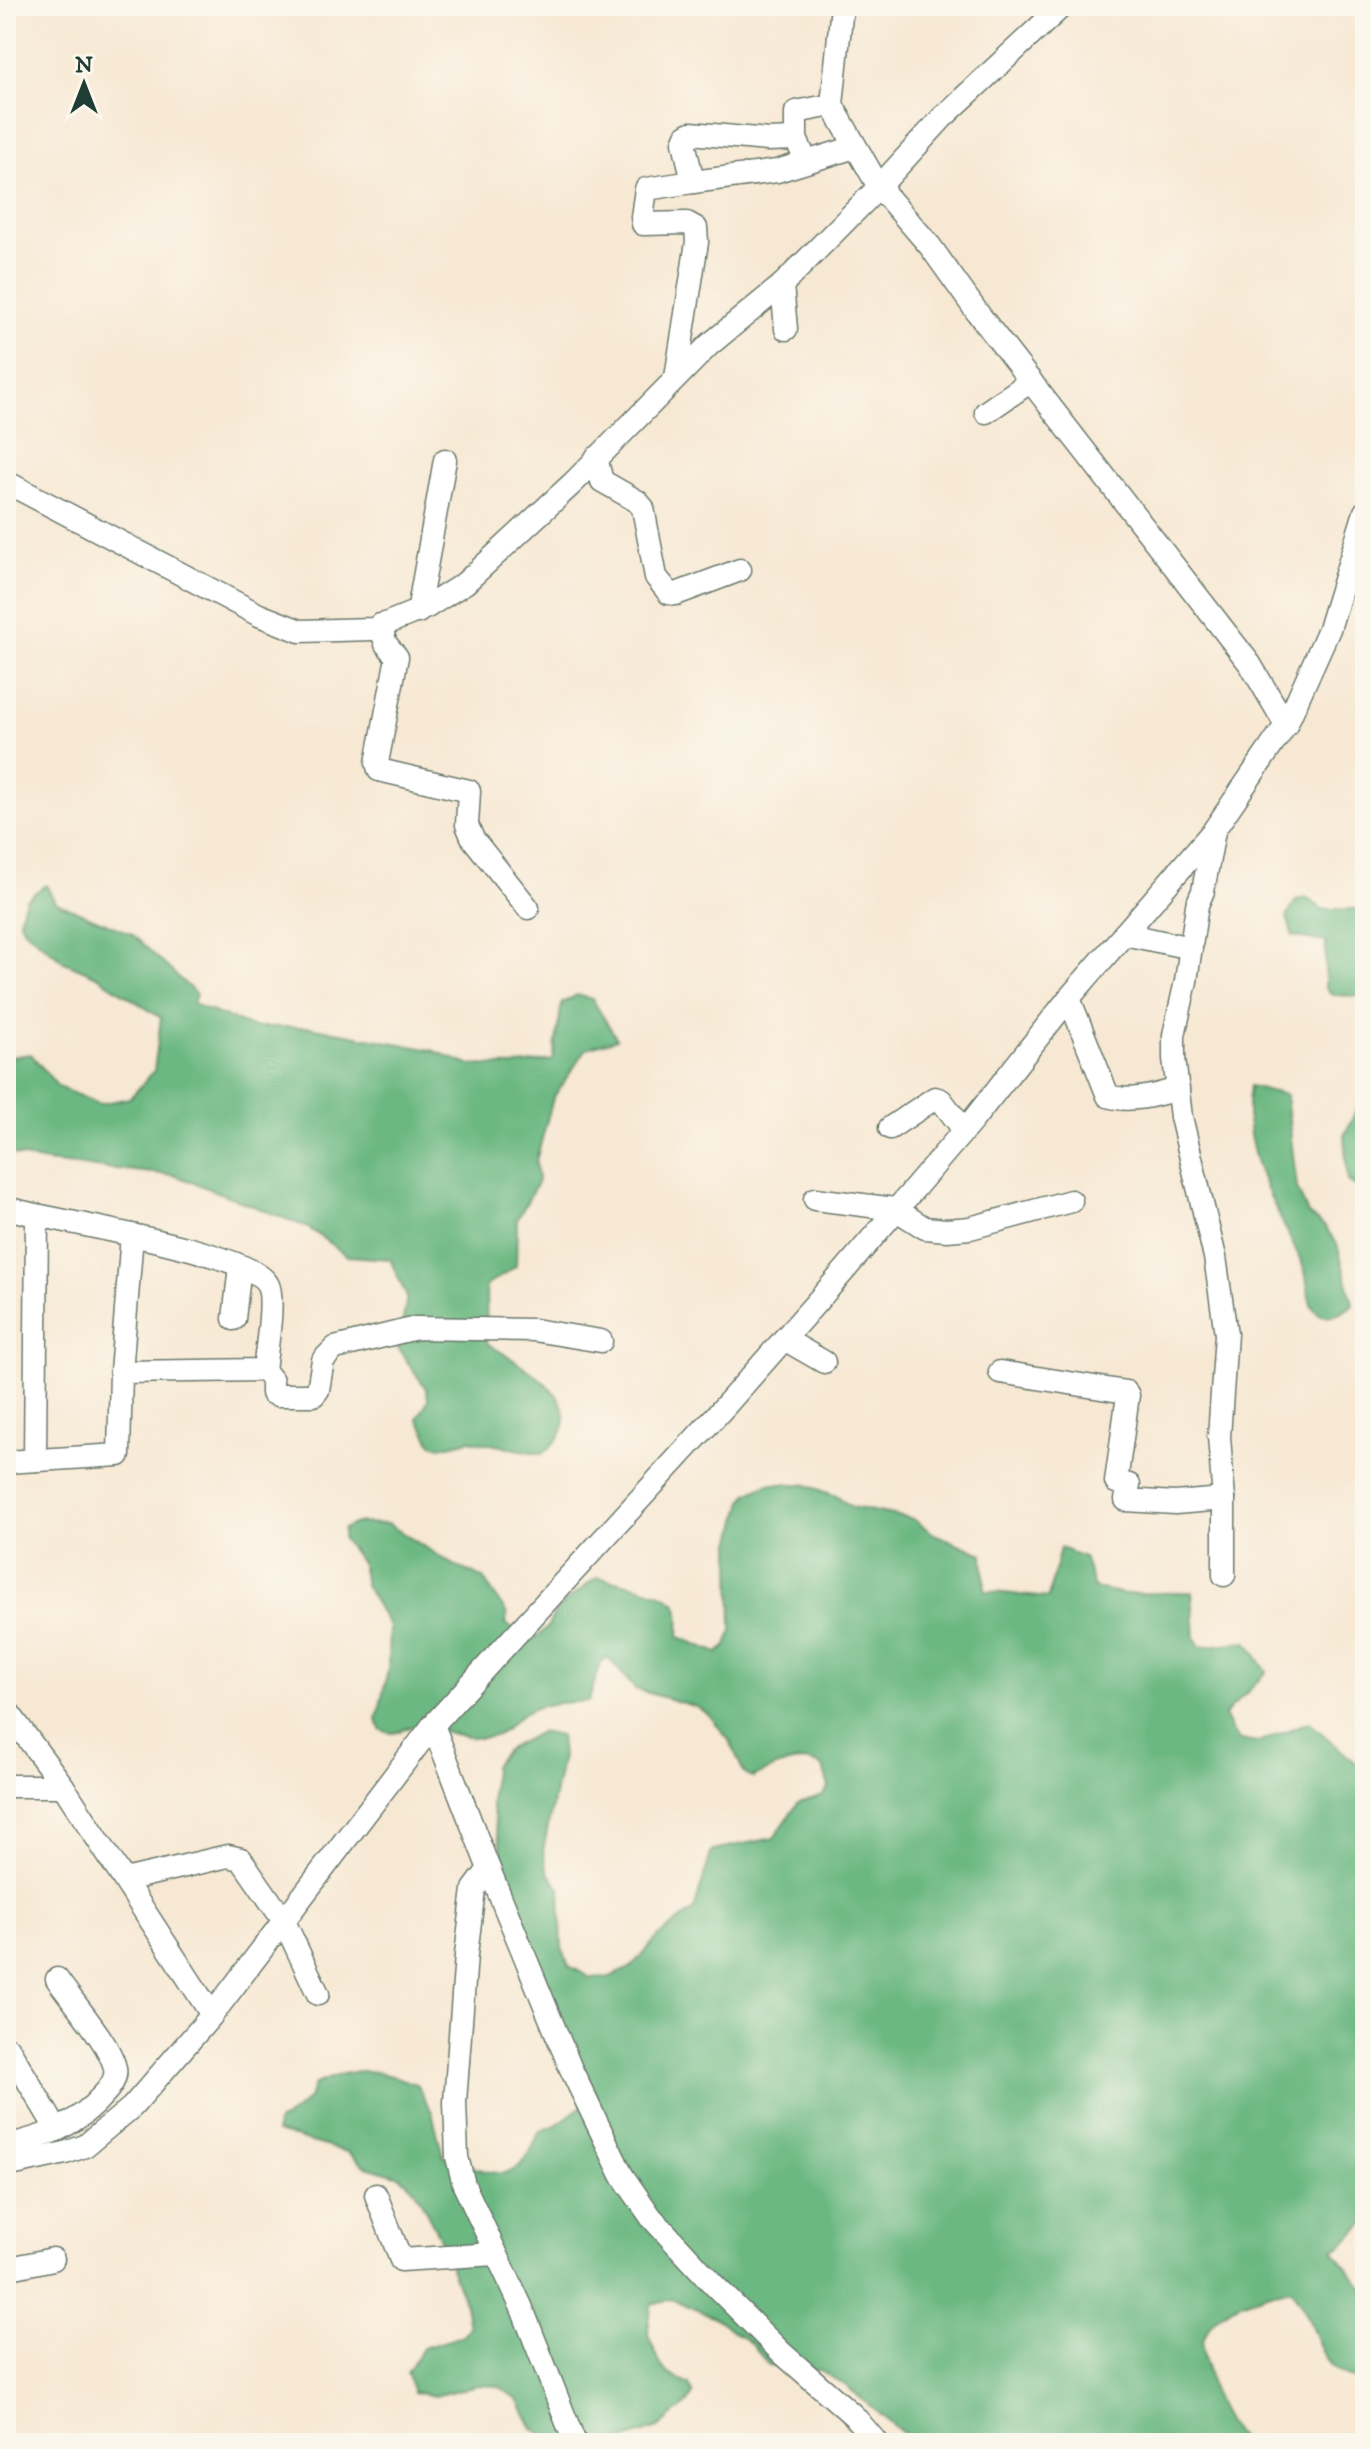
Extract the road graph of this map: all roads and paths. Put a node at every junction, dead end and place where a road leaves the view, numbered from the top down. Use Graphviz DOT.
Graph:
graph roads {
  1 [pos="842,6"];
  2 [pos="1062,6"];
  3 [pos="832,105"];
  4 [pos="796,139"];
  5 [pos="855,147"];
  6 [pos="808,163"];
  7 [pos="693,182"];
  8 [pos="879,187"];
  9 [pos="782,285"];
  10 [pos="786,329"];
  11 [pos="676,378"];
  12 [pos="1031,381"];
  13 [pos="986,412"];
  14 [pos="596,458"];
  15 [pos="445,460"];
  16 [pos="6,482"];
  17 [pos="1365,512"];
  18 [pos="740,570"];
  19 [pos="418,612"];
  20 [pos="380,625"];
  21 [pos="1286,725"];
  22 [pos="1214,830"];
  23 [pos="528,908"];
  24 [pos="1124,934"];
  25 [pos="1191,948"];
  26 [pos="1069,998"];
  27 [pos="1178,1089"];
  28 [pos="890,1128"];
  29 [pos="964,1130"];
  30 [pos="815,1199"];
  31 [pos="1071,1201"];
  32 [pos="6,1208"];
  33 [pos="895,1209"];
  34 [pos="37,1217"];
  35 [pos="132,1235"];
  36 [pos="240,1266"];
  37 [pos="234,1319"];
  38 [pos="784,1339"];
  39 [pos="601,1341"];
  40 [pos="824,1362"];
  41 [pos="264,1370"];
  42 [pos="121,1372"];
  43 [pos="1000,1372"];
  44 [pos="35,1460"];
  45 [pos="6,1462"];
  46 [pos="1224,1499"];
  47 [pos="1224,1575"];
  48 [pos="6,1709"];
  49 [pos="433,1725"];
  50 [pos="6,1786"];
  51 [pos="63,1786"];
  52 [pos="489,1869"];
  53 [pos="125,1880"];
  54 [pos="284,1921"];
  55 [pos="57,1979"];
  56 [pos="318,1994"];
  57 [pos="212,2015"];
  58 [pos="9,2049"];
  59 [pos="57,2130"];
  60 [pos="6,2146"];
  61 [pos="6,2166"];
  62 [pos="376,2195"];
  63 [pos="495,2254"];
  64 [pos="53,2259"];
  65 [pos="6,2264"];
  66 [pos="575,2443"];
  67 [pos="877,2443"];
  1 -- 3 [label="street"];
  2 -- 8 [label="street"];
  3 -- 4 [label="street"];
  3 -- 5 [label="street"];
  4 -- 6 [label="street"];
  4 -- 7 [label="street"];
  5 -- 6 [label="street"];
  5 -- 8 [label="street"];
  6 -- 7 [label="street"];
  7 -- 11 [label="street"];
  8 -- 9 [label="street"];
  8 -- 12 [label="street"];
  9 -- 10 [label="street"];
  9 -- 11 [label="street"];
  11 -- 14 [label="street"];
  12 -- 13 [label="street"];
  12 -- 21 [label="street"];
  14 -- 18 [label="street"];
  14 -- 19 [label="street"];
  15 -- 19 [label="street"];
  16 -- 20 [label="street"];
  17 -- 21 [label="street"];
  19 -- 20 [label="street"];
  20 -- 23 [label="street"];
  21 -- 22 [label="street"];
  22 -- 24 [label="street"];
  22 -- 25 [label="street"];
  24 -- 25 [label="street"];
  24 -- 26 [label="street"];
  25 -- 27 [label="street"];
  26 -- 27 [label="street"];
  26 -- 29 [label="street"];
  27 -- 46 [label="street"];
  28 -- 29 [label="street"];
  29 -- 33 [label="street"];
  30 -- 33 [label="street"];
  31 -- 33 [label="street"];
  32 -- 34 [label="street"];
  33 -- 38 [label="street"];
  34 -- 35 [label="street"];
  34 -- 44 [label="street"];
  35 -- 36 [label="street"];
  35 -- 42 [label="street"];
  36 -- 37 [label="street"];
  36 -- 41 [label="street"];
  38 -- 40 [label="street"];
  38 -- 49 [label="street"];
  39 -- 41 [label="street"];
  41 -- 42 [label="street"];
  42 -- 44 [label="street"];
  43 -- 46 [label="street"];
  44 -- 45 [label="street"];
  46 -- 47 [label="street"];
  48 -- 51 [label="street"];
  49 -- 52 [label="street"];
  49 -- 54 [label="street"];
  50 -- 51 [label="street"];
  51 -- 53 [label="street"];
  52 -- 63 [label="street"];
  52 -- 67 [label="street"];
  53 -- 54 [label="street"];
  53 -- 57 [label="street"];
  54 -- 56 [label="street"];
  54 -- 57 [label="street"];
  55 -- 59 [label="street"];
  57 -- 61 [label="street"];
  58 -- 59 [label="street"];
  59 -- 60 [label="street"];
  62 -- 63 [label="street"];
  63 -- 66 [label="street"];
  64 -- 65 [label="street"];
}
